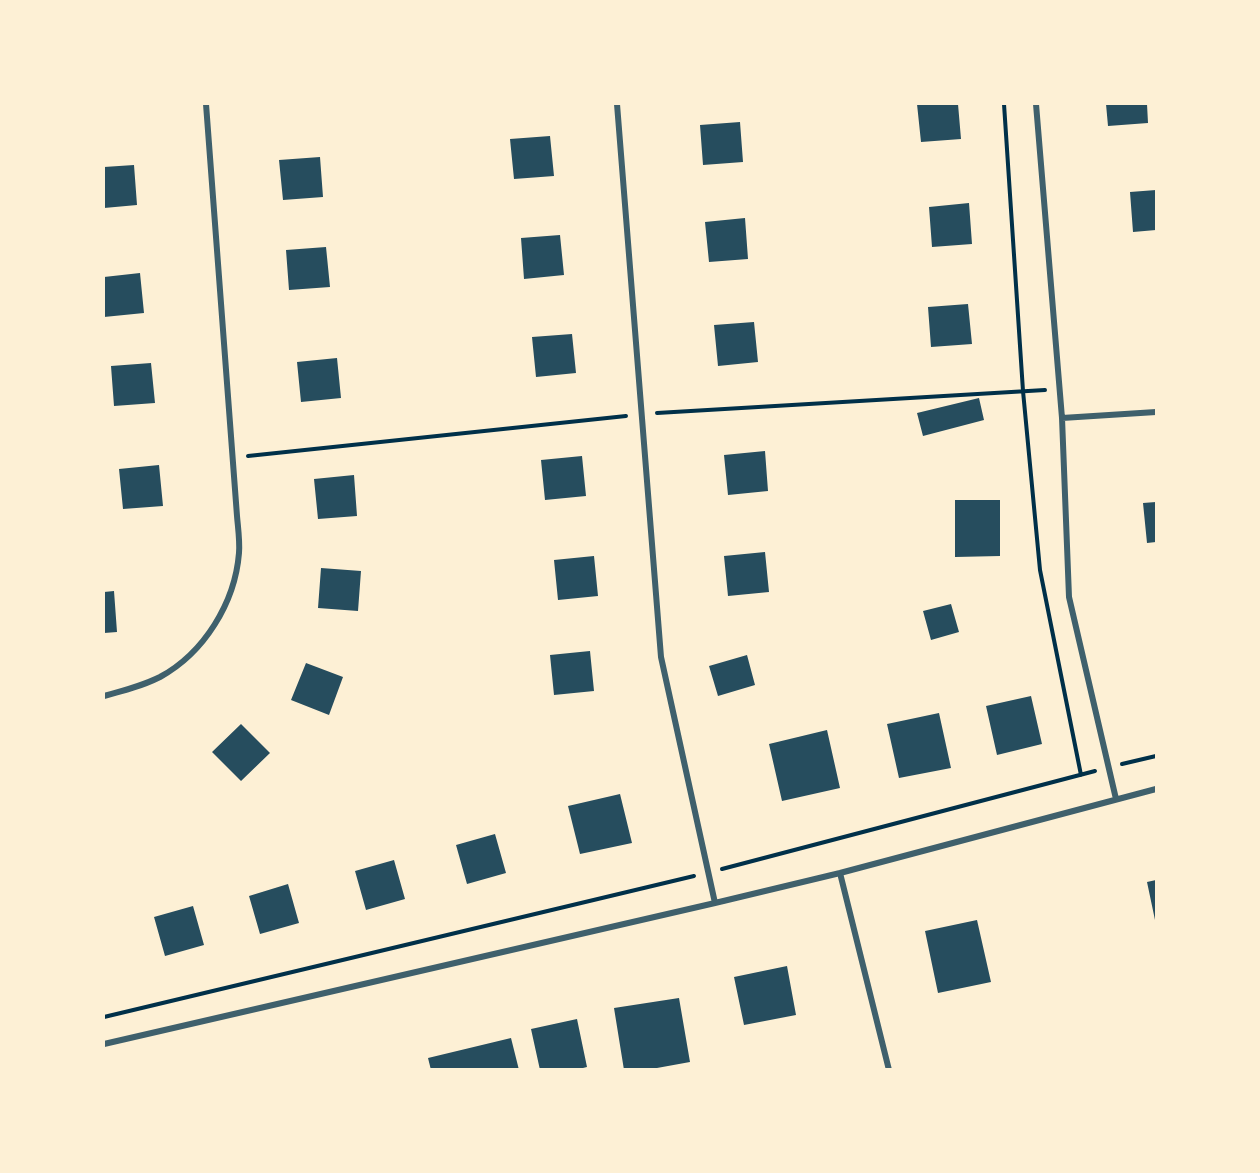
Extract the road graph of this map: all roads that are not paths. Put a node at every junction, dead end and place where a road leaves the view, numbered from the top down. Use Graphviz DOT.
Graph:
graph roads {
  1 [pos="206,104"];
  2 [pos="617,104"];
  3 [pos="1036,104"];
  4 [pos="1156,412"];
  5 [pos="1062,418"];
  6 [pos="104,696"];
  7 [pos="1156,789"];
  8 [pos="1116,799"];
  9 [pos="840,873"];
  10 [pos="716,903"];
  11 [pos="104,1044"];
  12 [pos="889,1070"];
  1 -- 6 [label="street"];
  2 -- 10 [label="street"];
  3 -- 5 [label="street"];
  4 -- 5 [label="street"];
  5 -- 8 [label="street"];
  7 -- 8 [label="street"];
  8 -- 9 [label="street"];
  9 -- 10 [label="street"];
  9 -- 12 [label="street"];
  10 -- 11 [label="street"];
}
